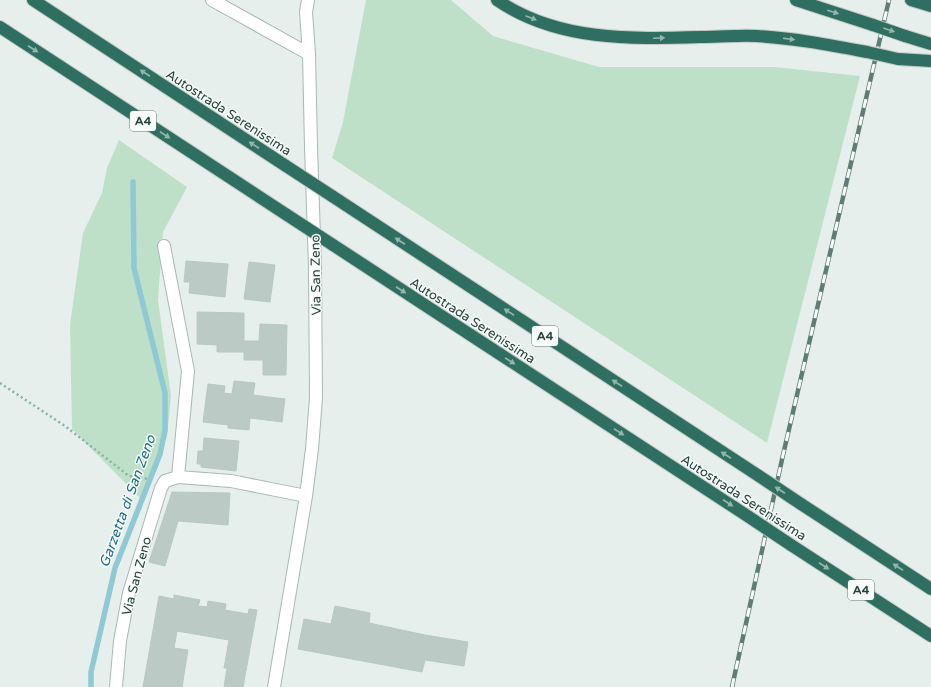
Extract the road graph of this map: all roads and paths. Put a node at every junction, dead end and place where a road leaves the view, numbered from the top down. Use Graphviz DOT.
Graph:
graph roads {
  1 [pos="33,0"];
  2 [pos="212,0"];
  3 [pos="300,0"];
  4 [pos="497,0"];
  5 [pos="796,0"];
  6 [pos="913,1"];
  7 [pos="307,6"];
  8 [pos="931,6"];
  9 [pos="0,27"];
  10 [pos="931,44"];
  11 [pos="309,54"];
  12 [pos="931,61"];
  13 [pos="164,246"];
  14 [pos="0,383"];
  15 [pos="178,477"];
  16 [pos="165,481"];
  17 [pos="306,496"];
  18 [pos="931,589"];
  19 [pos="931,636"];
  20 [pos="116,687"];
  21 [pos="274,687"];
  18 -- 1 [label="highway, Autostrada Serenissima / A4, one-way, bridge"];
  2 -- 11 [label="street"];
  3 -- 7 [label="street, Via San Zeno"];
  4 -- 12 [label="highway, one-way, bridge"];
  5 -- 10 [label="highway, one-way, bridge"];
  6 -- 8 [label="highway"];
  7 -- 11 [label="street, Via San Zeno"];
  9 -- 19 [label="highway, Autostrada Serenissima / A4, one-way, bridge"];
  11 -- 17 [label="street, Via San Zeno"];
  13 -- 15 [label="street"];
  14 -- 16 [label="path"];
  15 -- 16 [label="street"];
  15 -- 17 [label="street"];
  16 -- 20 [label="street, Via San Zeno"];
  17 -- 21 [label="street, Via San Zeno"];
}
